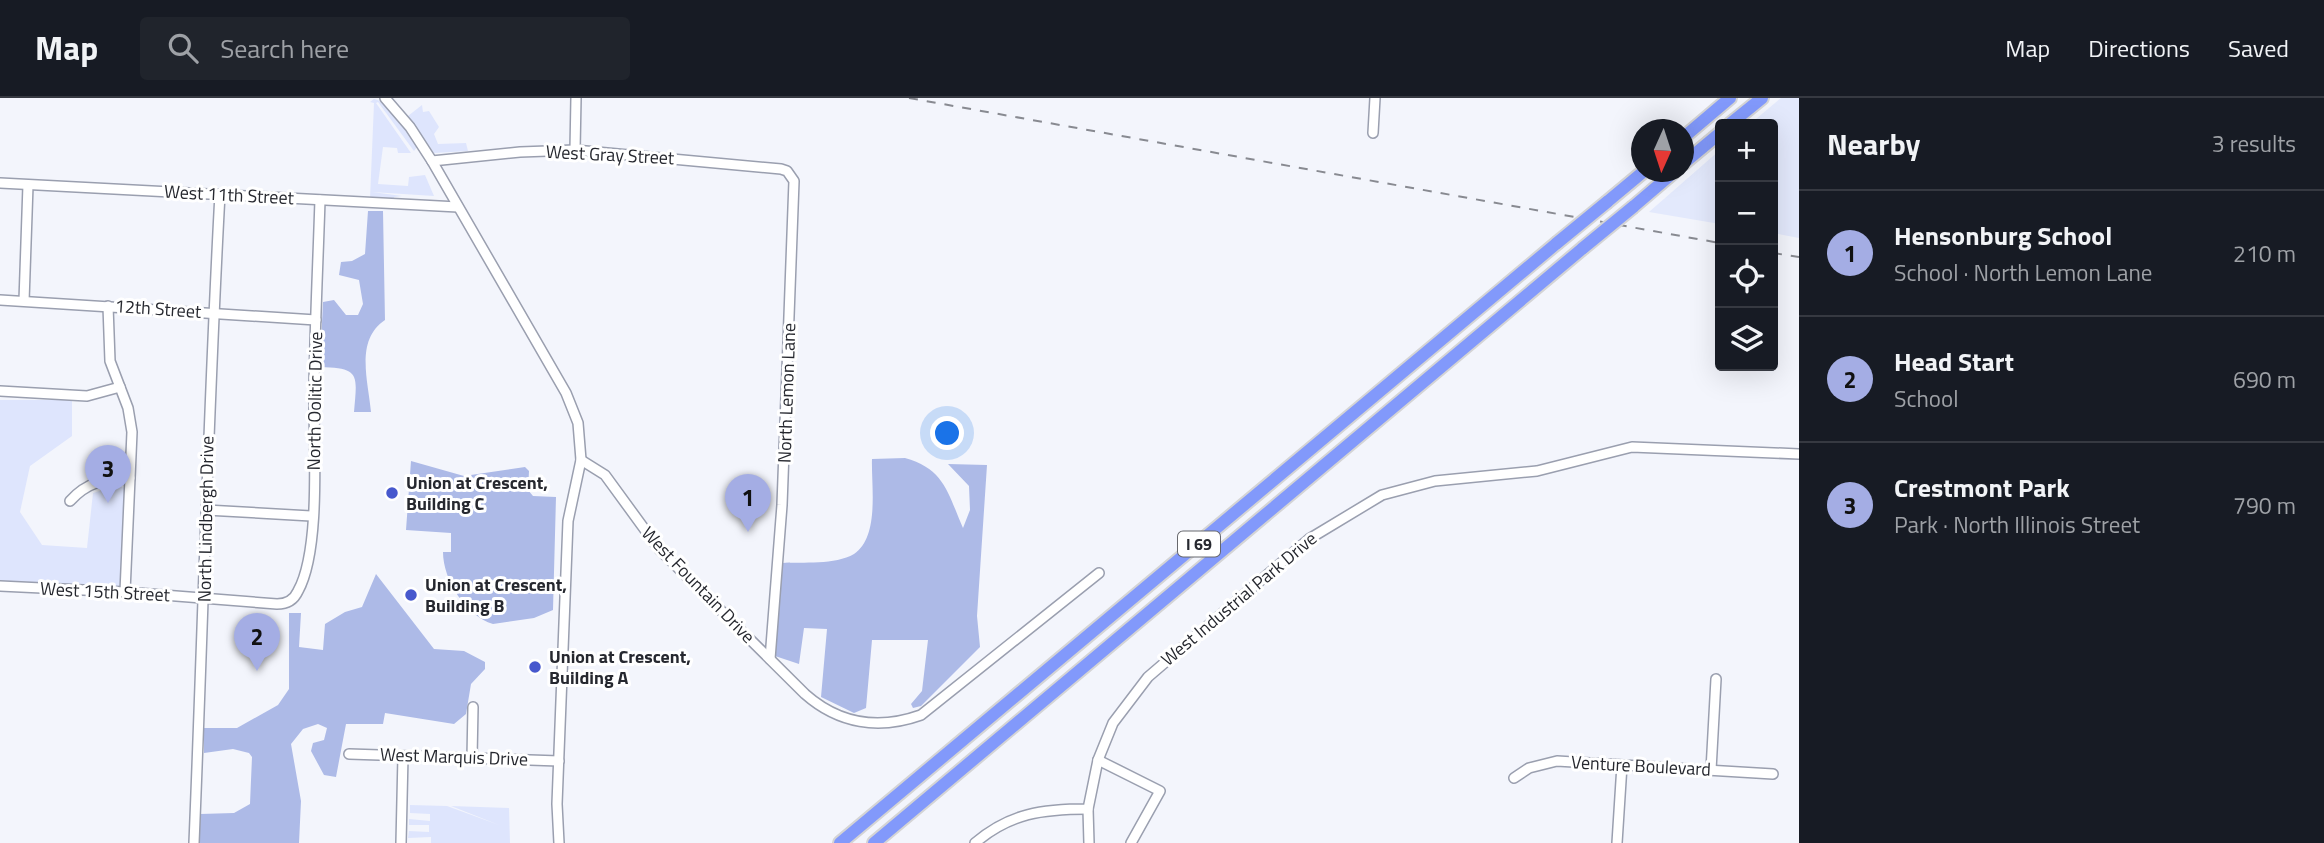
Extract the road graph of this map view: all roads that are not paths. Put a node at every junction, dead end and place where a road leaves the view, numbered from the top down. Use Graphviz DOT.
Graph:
graph roads {
  1 [pos="385,98"];
  2 [pos="576,98"];
  3 [pos="1375,98"];
  4 [pos="1730,98"];
  5 [pos="1762,98"];
  6 [pos="1736,119"];
  7 [pos="1694,129"];
  8 [pos="1373,133"];
  9 [pos="1715,137"];
  10 [pos="575,150"];
  11 [pos="1694,155"];
  12 [pos="432,161"];
  13 [pos="787,171"];
  14 [pos="1631,182"];
  15 [pos="1662,182"];
  16 [pos="0,183"];
  17 [pos="28,185"];
  18 [pos="220,194"];
  19 [pos="320,200"];
  20 [pos="458,207"];
  21 [pos="0,300"];
  22 [pos="24,301"];
  23 [pos="108,306"];
  24 [pos="214,313"];
  25 [pos="316,320"];
  26 [pos="120,387"];
  27 [pos="0,391"];
  28 [pos="1799,454"];
  29 [pos="581,460"];
  30 [pos="130,478"];
  31 [pos="70,501"];
  32 [pos="206,510"];
  33 [pos="311,516"];
  34 [pos="1098,573"];
  35 [pos="0,586"];
  36 [pos="125,592"];
  37 [pos="203,597"];
  38 [pos="292,600"];
  39 [pos="770,659"];
  40 [pos="1716,680"];
  41 [pos="474,707"];
  42 [pos="349,754"];
  43 [pos="403,756"];
  44 [pos="472,758"];
  45 [pos="1098,760"];
  46 [pos="559,761"];
  47 [pos="1622,765"];
  48 [pos="1712,770"];
  49 [pos="1773,774"];
  50 [pos="1514,778"];
  51 [pos="1088,808"];
  52 [pos="194,843"];
  53 [pos="401,843"];
  54 [pos="559,843"];
  55 [pos="840,843"];
  56 [pos="874,843"];
  57 [pos="975,843"];
  58 [pos="1089,843"];
  59 [pos="1131,843"];
  60 [pos="1617,843"];
  1 -- 12 [label="street"];
  2 -- 10 [label="street"];
  3 -- 8 [label="street"];
  4 -- 7 [label="highway"];
  5 -- 6 [label="highway"];
  9 -- 11 [label="highway"];
  10 -- 12 [label="street, West Gray Street"];
  10 -- 13 [label="street, West Gray Street"];
  12 -- 20 [label="street"];
  13 -- 39 [label="street, North Lemon Lane"];
  14 -- 55 [label="highway, I 69, bridge"];
  15 -- 56 [label="highway, I 69, bridge"];
  16 -- 17 [label="street, West 11th Street"];
  17 -- 18 [label="street, West 11th Street"];
  17 -- 22 [label="street"];
  18 -- 19 [label="street, West 11th Street"];
  18 -- 24 [label="street, North Lindbergh Drive"];
  19 -- 20 [label="street, West 11th Street"];
  19 -- 25 [label="street, North Oolitic Drive"];
  20 -- 29 [label="street"];
  21 -- 22 [label="street, 12th Street"];
  22 -- 23 [label="street, 12th Street"];
  23 -- 24 [label="street, 12th Street"];
  23 -- 26 [label="street"];
  24 -- 25 [label="street, 12th Street"];
  24 -- 32 [label="street, North Lindbergh Drive"];
  25 -- 33 [label="street, North Oolitic Drive"];
  26 -- 27 [label="street"];
  26 -- 30 [label="street"];
  28 -- 45 [label="street, West Industrial Park Drive"];
  29 -- 39 [label="street, West Fountain Drive"];
  29 -- 46 [label="street"];
  30 -- 31 [label="street"];
  30 -- 36 [label="street"];
  32 -- 33 [label="street"];
  32 -- 37 [label="street, North Lindbergh Drive"];
  33 -- 38 [label="street, North Oolitic Drive"];
  34 -- 39 [label="street, West Fountain Drive"];
  35 -- 36 [label="street, West 15th Street"];
  36 -- 37 [label="street, West 15th Street"];
  37 -- 38 [label="street, West 15th Street"];
  37 -- 52 [label="street, North Lindbergh Drive"];
  40 -- 48 [label="street"];
  41 -- 44 [label="street"];
  42 -- 43 [label="street, West Marquis Drive"];
  43 -- 44 [label="street, West Marquis Drive"];
  43 -- 53 [label="street"];
  44 -- 46 [label="street, West Marquis Drive"];
  45 -- 51 [label="street, West Industrial Park Drive"];
  45 -- 59 [label="street"];
  46 -- 54 [label="street"];
  47 -- 48 [label="street, Venture Boulevard"];
  47 -- 50 [label="street, Venture Boulevard"];
  47 -- 60 [label="street"];
  48 -- 49 [label="street, Venture Boulevard"];
  51 -- 57 [label="street"];
  51 -- 58 [label="street, West Industrial Park Drive"];
}
